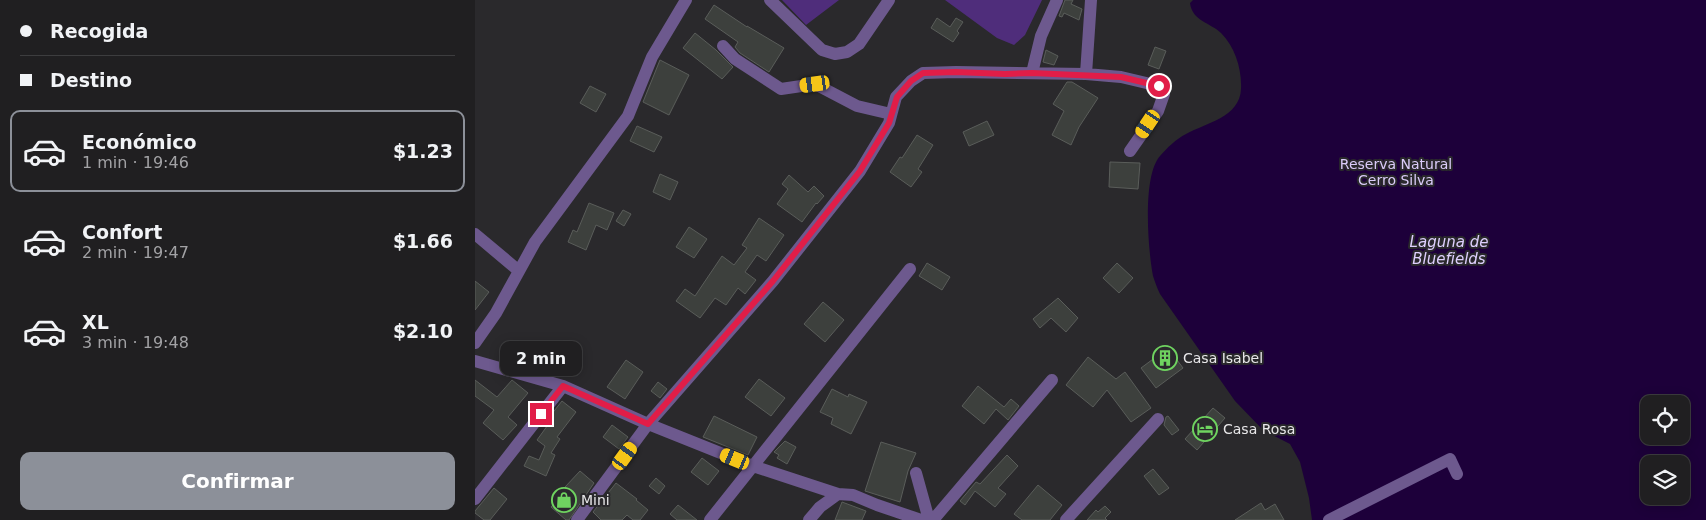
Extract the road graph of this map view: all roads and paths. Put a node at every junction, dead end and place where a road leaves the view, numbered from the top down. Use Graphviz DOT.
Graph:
graph roads {
  1 [pos="686,0"];
  2 [pos="770,0"];
  3 [pos="889,0"];
  4 [pos="1057,0"];
  5 [pos="1091,0"];
  6 [pos="723,46"];
  7 [pos="1032,73"];
  8 [pos="1086,74"];
  9 [pos="891,114"];
  10 [pos="1130,151"];
  11 [pos="475,234"];
  12 [pos="910,269"];
  13 [pos="519,271"];
  14 [pos="475,343"];
  15 [pos="475,361"];
  16 [pos="1052,380"];
  17 [pos="563,386"];
  18 [pos="1159,419"];
  19 [pos="648,424"];
  20 [pos="753,466"];
  21 [pos="916,474"];
  22 [pos="1457,474"];
  23 [pos="838,494"];
  24 [pos="475,499"];
  25 [pos="577,520"];
  26 [pos="709,520"];
  27 [pos="809,520"];
  28 [pos="921,520"];
  29 [pos="931,520"];
  30 [pos="1066,520"];
  31 [pos="1329,520"];
  1 -- 13 [label="street"];
  2 -- 3 [label="street"];
  4 -- 7 [label="street"];
  5 -- 8 [label="street"];
  6 -- 9 [label="street"];
  7 -- 8 [label="street"];
  7 -- 9 [label="street"];
  8 -- 10 [label="street"];
  9 -- 19 [label="street"];
  11 -- 13 [label="street"];
  12 -- 20 [label="street"];
  13 -- 14 [label="street"];
  15 -- 17 [label="street"];
  16 -- 29 [label="street"];
  17 -- 19 [label="street"];
  17 -- 24 [label="street"];
  18 -- 30 [label="street"];
  19 -- 20 [label="street"];
  19 -- 25 [label="street"];
  20 -- 23 [label="street"];
  20 -- 26 [label="street"];
  21 -- 29 [label="street"];
  22 -- 31 [label="street"];
  23 -- 27 [label="street"];
  23 -- 28 [label="street"];
}
